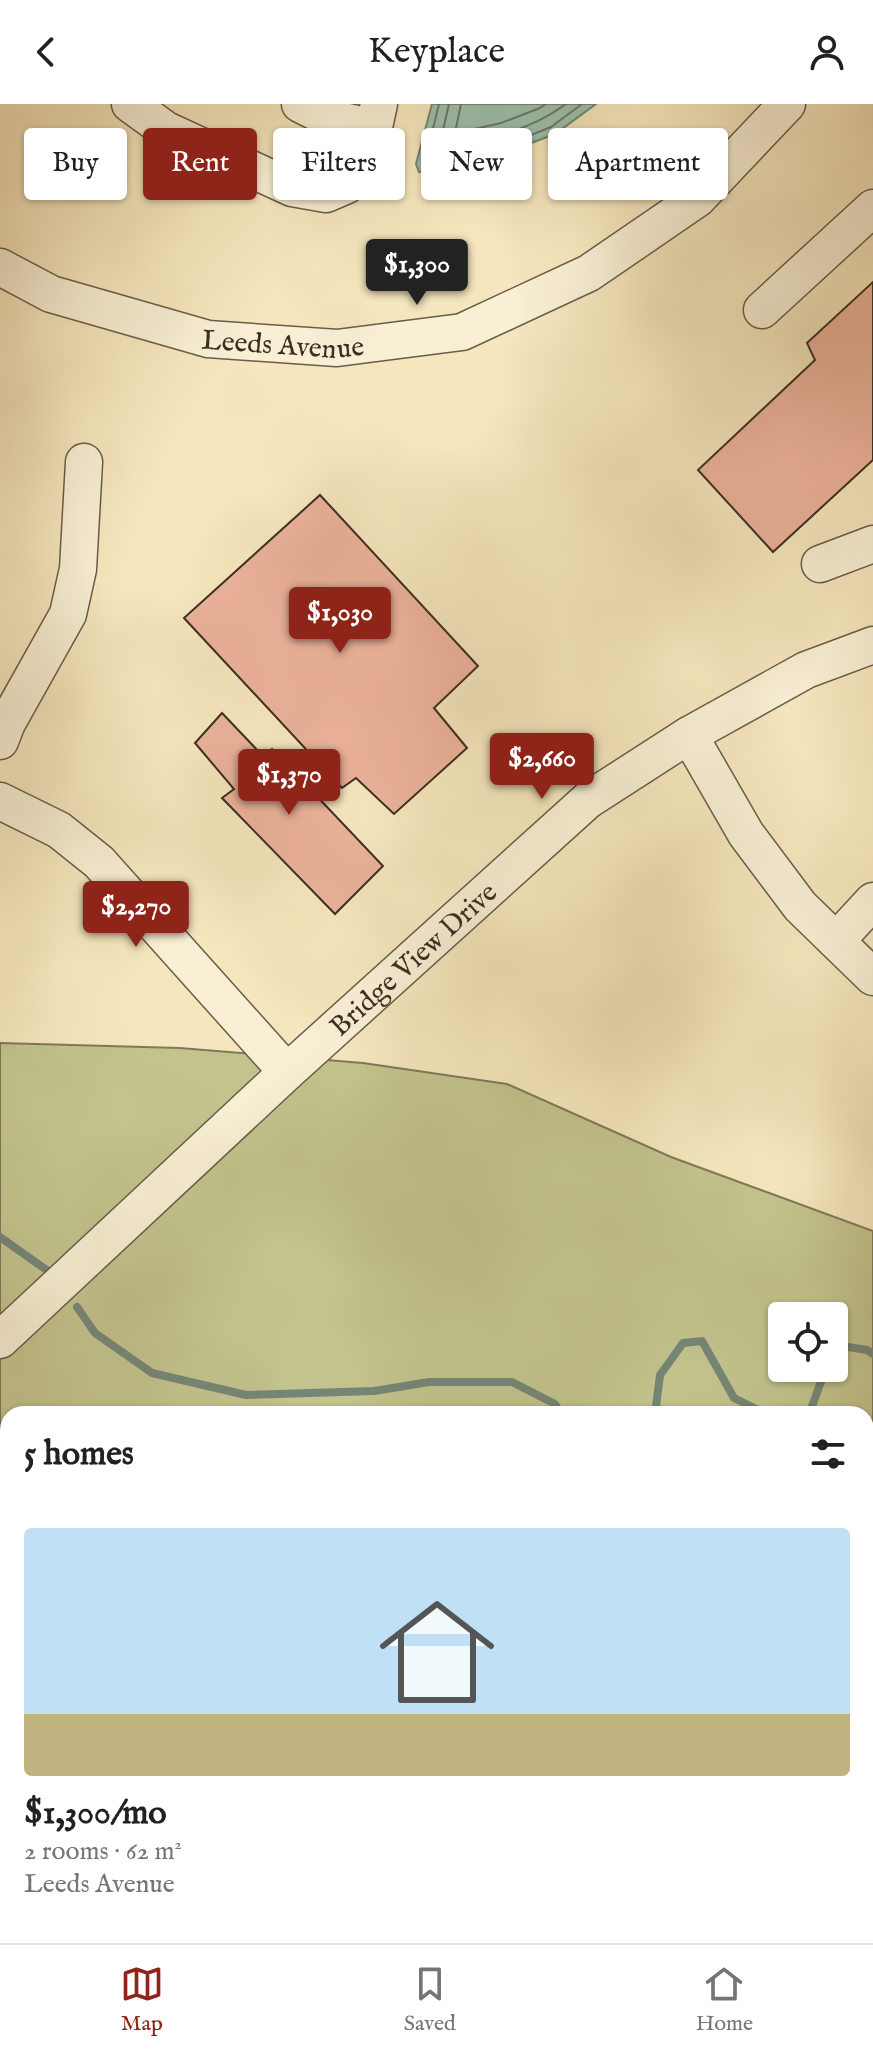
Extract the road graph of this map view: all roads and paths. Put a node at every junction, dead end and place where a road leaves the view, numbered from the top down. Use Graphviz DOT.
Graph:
graph roads {
  1 [pos="130,104"];
  2 [pos="300,104"];
  3 [pos="787,104"];
  4 [pos="377,116"];
  5 [pos="873,208"];
  6 [pos="0,267"];
  7 [pos="762,310"];
  8 [pos="84,462"];
  9 [pos="873,544"];
  10 [pos="820,564"];
  11 [pos="873,645"];
  12 [pos="689,735"];
  13 [pos="0,741"];
  14 [pos="0,801"];
  15 [pos="873,901"];
  16 [pos="836,941"];
  17 [pos="873,977"];
  18 [pos="287,1072"];
  19 [pos="0,1340"];
  1 -- 4 [label="street"];
  2 -- 4 [label="street"];
  3 -- 6 [label="street, Leeds Avenue"];
  5 -- 7 [label="street"];
  8 -- 13 [label="street"];
  9 -- 10 [label="street"];
  11 -- 12 [label="street, Bridge View Drive"];
  12 -- 16 [label="street"];
  12 -- 18 [label="street, Bridge View Drive"];
  14 -- 18 [label="street"];
  15 -- 16 [label="street"];
  16 -- 17 [label="street"];
  18 -- 19 [label="street, Bridge View Drive"];
}
